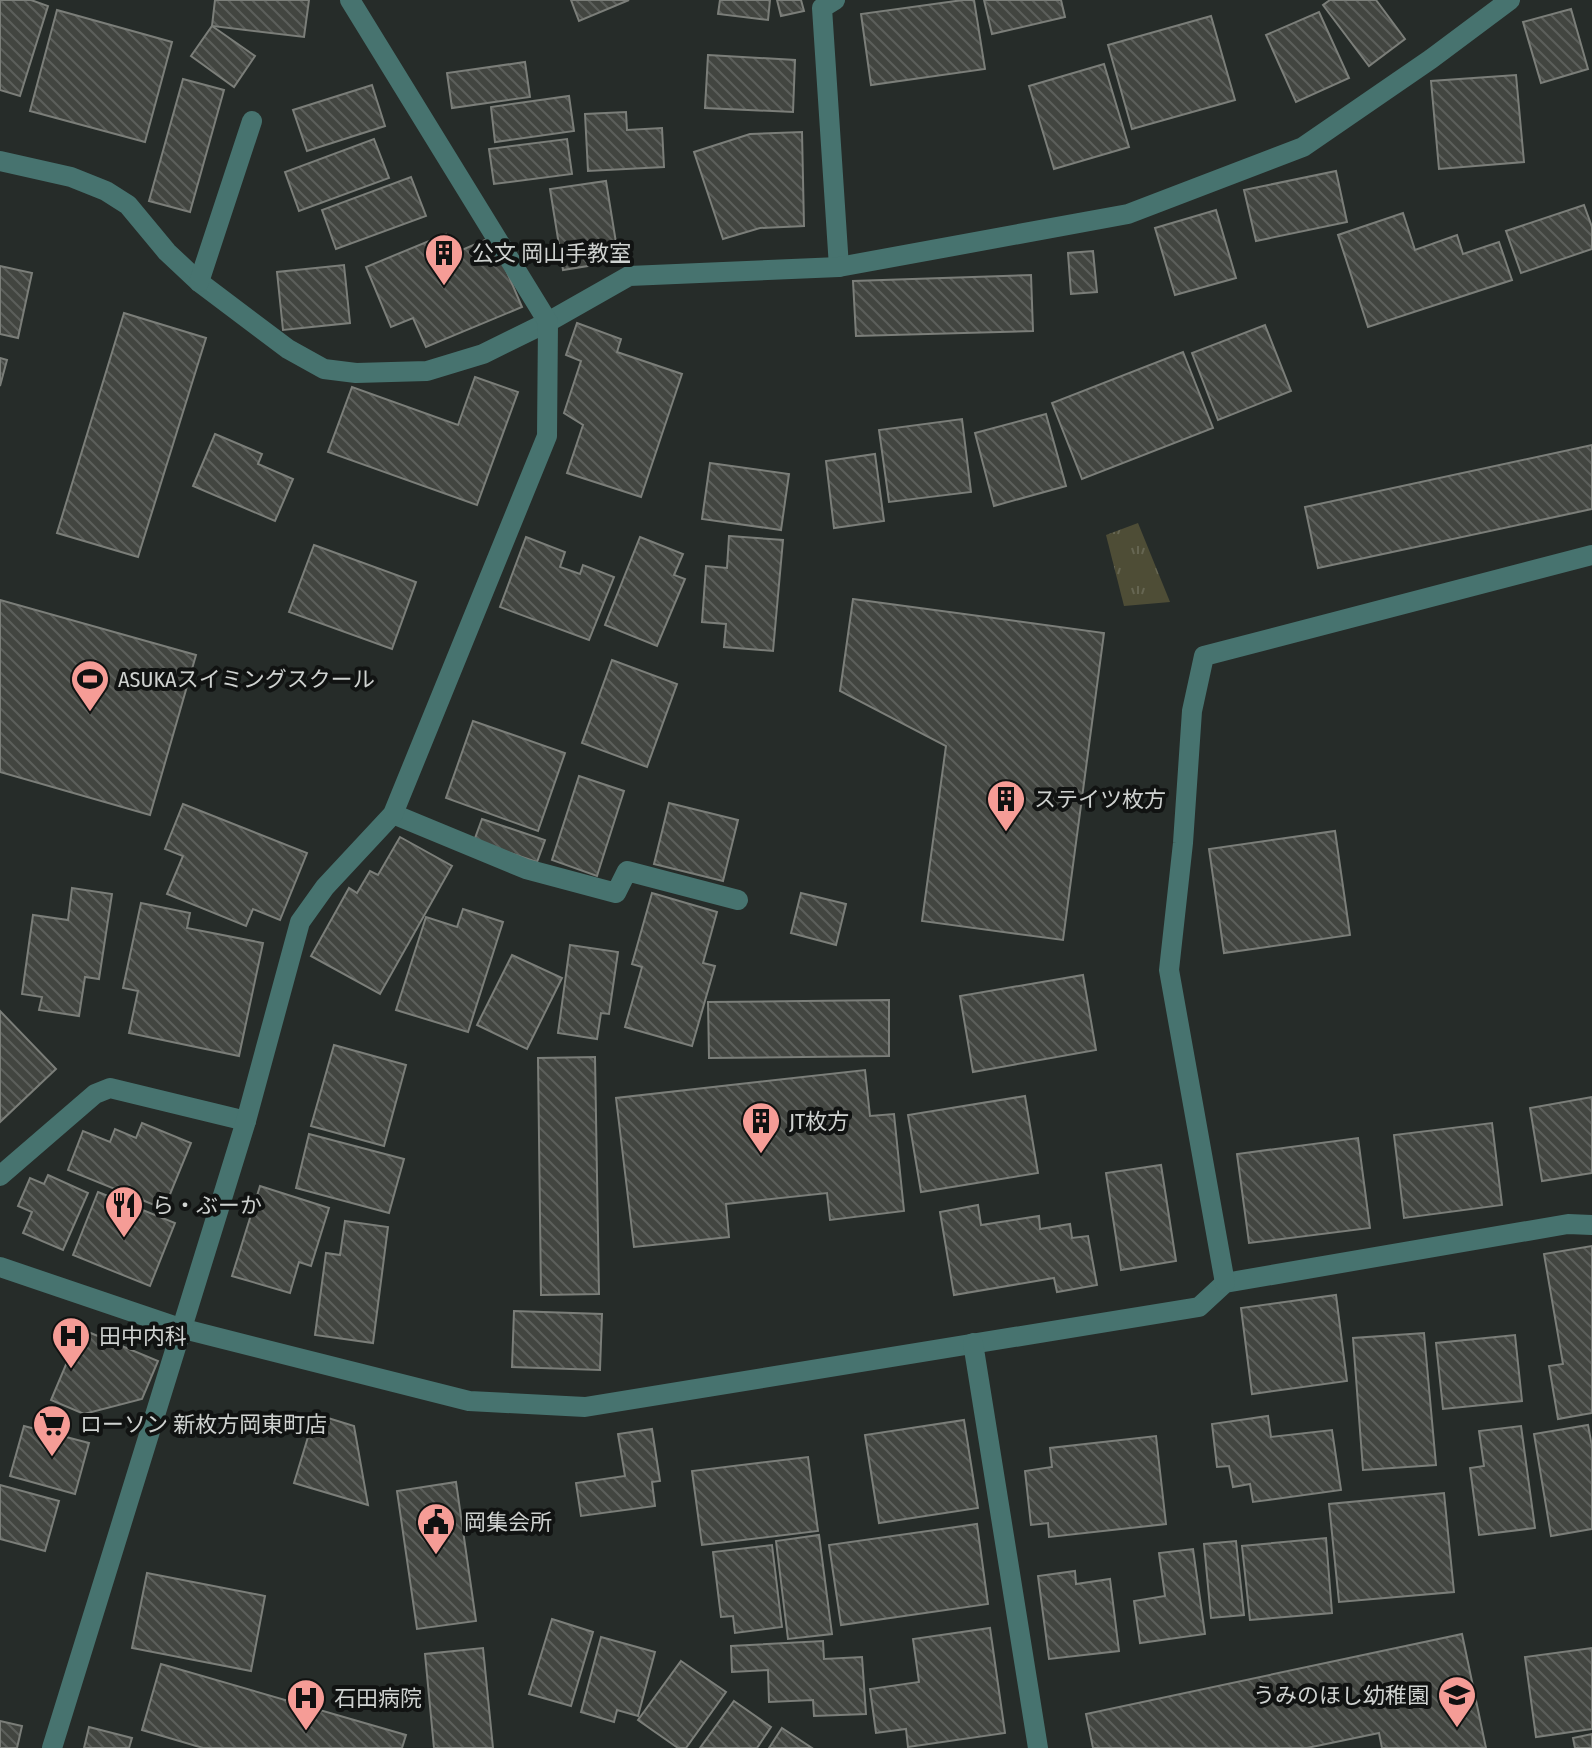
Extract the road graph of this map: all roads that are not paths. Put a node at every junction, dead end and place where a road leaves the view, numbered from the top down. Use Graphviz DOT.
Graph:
graph roads {
  1 [pos="350,0"];
  2 [pos="835,0"];
  3 [pos="1510,0"];
  4 [pos="252,121"];
  5 [pos="0,161"];
  6 [pos="839,267"];
  7 [pos="199,282"];
  8 [pos="548,322"];
  9 [pos="1592,555"];
  10 [pos="393,814"];
  11 [pos="738,900"];
  12 [pos="246,1121"];
  13 [pos="0,1176"];
  14 [pos="1592,1225"];
  15 [pos="2,1273"];
  16 [pos="1225,1283"];
  17 [pos="180,1328"];
  18 [pos="973,1343"];
  19 [pos="52,1748"];
  20 [pos="1038,1748"];
  1 -- 8 [label="street"];
  2 -- 6 [label="street"];
  3 -- 6 [label="street"];
  4 -- 7 [label="street"];
  5 -- 7 [label="street"];
  6 -- 8 [label="street"];
  7 -- 8 [label="street"];
  8 -- 10 [label="street"];
  9 -- 16 [label="street"];
  10 -- 11 [label="street"];
  10 -- 12 [label="street"];
  12 -- 13 [label="street"];
  12 -- 17 [label="street"];
  14 -- 16 [label="street"];
  15 -- 17 [label="street"];
  16 -- 18 [label="street"];
  17 -- 18 [label="street"];
  17 -- 19 [label="street"];
  18 -- 20 [label="street"];
}
